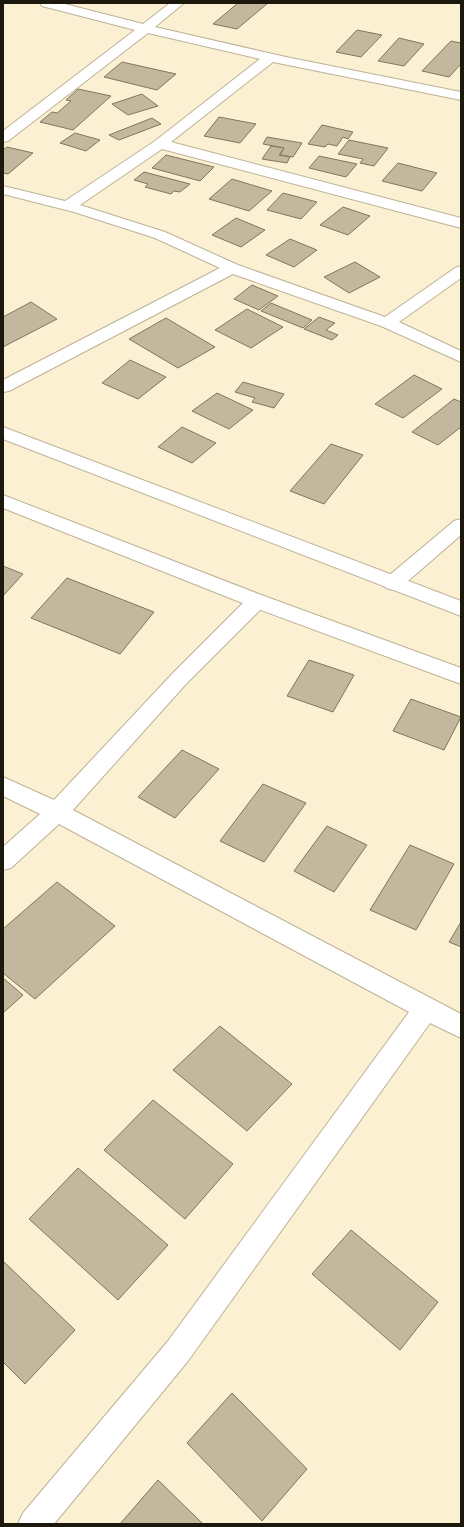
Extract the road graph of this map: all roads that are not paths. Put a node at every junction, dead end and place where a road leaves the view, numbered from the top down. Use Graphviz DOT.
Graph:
graph roads {
  1 [pos="46,3"];
  2 [pos="178,3"];
  3 [pos="144,28"];
  4 [pos="271,57"];
  5 [pos="461,96"];
  6 [pos="3,138"];
  7 [pos="160,144"];
  8 [pos="3,190"];
  9 [pos="68,206"];
  10 [pos="461,223"];
  11 [pos="232,268"];
  12 [pos="461,271"];
  13 [pos="386,323"];
  14 [pos="461,357"];
  15 [pos="3,387"];
  16 [pos="3,433"];
  17 [pos="3,501"];
  18 [pos="461,525"];
  19 [pos="393,583"];
  20 [pos="257,601"];
  21 [pos="461,609"];
  22 [pos="461,676"];
  23 [pos="3,786"];
  24 [pos="57,812"];
  25 [pos="3,861"];
  26 [pos="426,1009"];
  27 [pos="461,1027"];
  28 [pos="34,1524"];
  1 -- 3 [label="street"];
  2 -- 3 [label="street"];
  3 -- 4 [label="street"];
  3 -- 6 [label="street"];
  4 -- 5 [label="street"];
  4 -- 7 [label="street"];
  7 -- 9 [label="street"];
  7 -- 10 [label="street"];
  8 -- 9 [label="street"];
  9 -- 11 [label="street"];
  11 -- 13 [label="street"];
  11 -- 15 [label="street"];
  12 -- 13 [label="street"];
  13 -- 14 [label="street"];
  16 -- 19 [label="street"];
  17 -- 20 [label="street"];
  18 -- 19 [label="street"];
  19 -- 21 [label="street"];
  20 -- 22 [label="street"];
  20 -- 24 [label="street"];
  23 -- 24 [label="street"];
  24 -- 25 [label="street"];
  24 -- 26 [label="street"];
  26 -- 27 [label="street"];
  26 -- 28 [label="street"];
}
